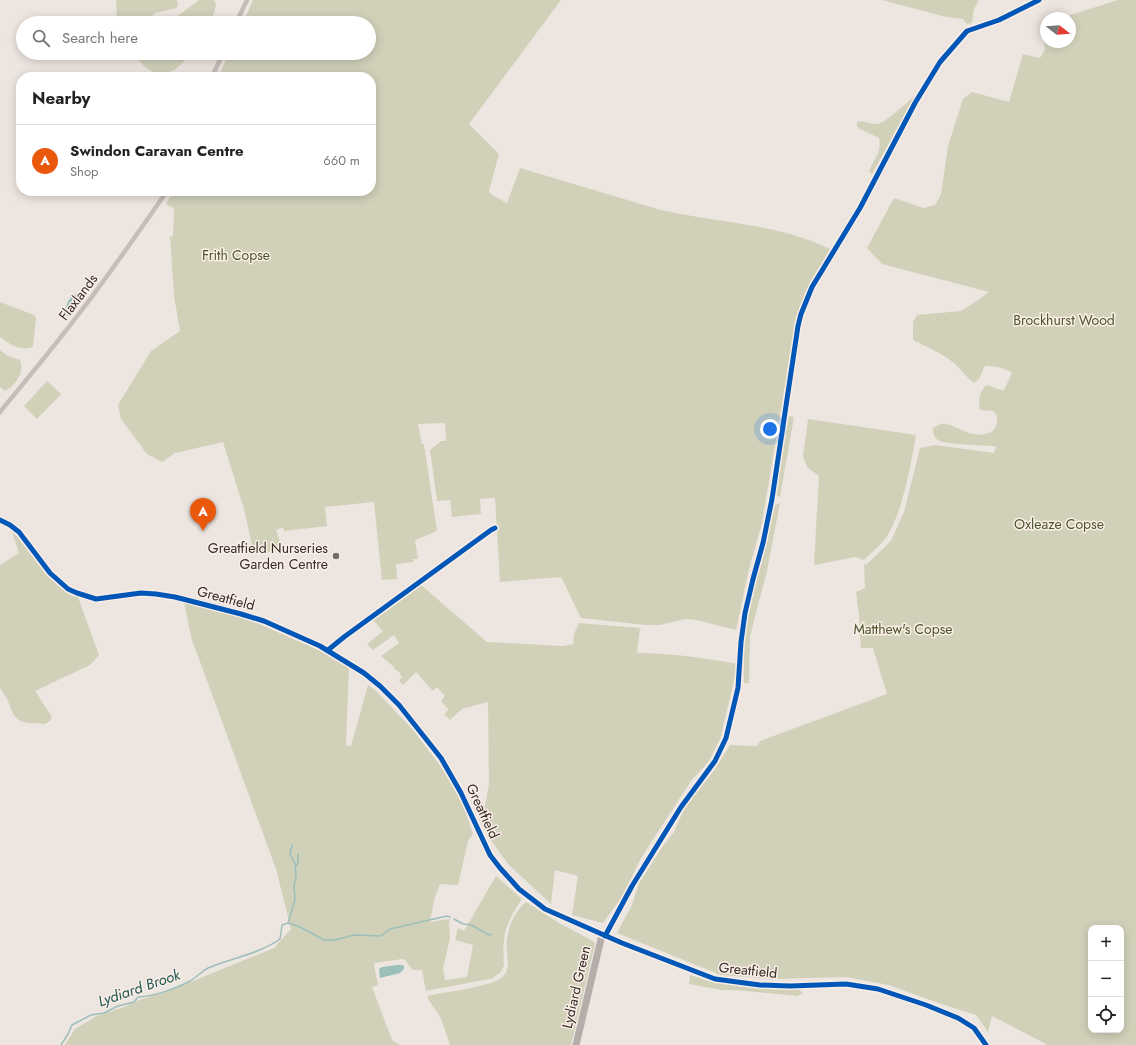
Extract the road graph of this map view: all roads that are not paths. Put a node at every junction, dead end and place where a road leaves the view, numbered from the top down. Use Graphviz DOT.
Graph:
graph roads {
  1 [pos="247,0"];
  2 [pos="1039,0"];
  3 [pos="239,16"];
  4 [pos="220,60"];
  5 [pos="214,72"];
  6 [pos="163,196"];
  7 [pos="0,412"];
  8 [pos="0,520"];
  9 [pos="604,935"];
  10 [pos="576,1045"];
  11 [pos="986,1045"];
  1 -- 3 [label="street"];
  2 -- 9 [label="street"];
  4 -- 5 [label="street"];
  6 -- 7 [label="street, Flaxlands"];
  8 -- 9 [label="street, Greatfield"];
  9 -- 10 [label="street, Lydiard Green"];
  9 -- 11 [label="street, Greatfield"];
}
